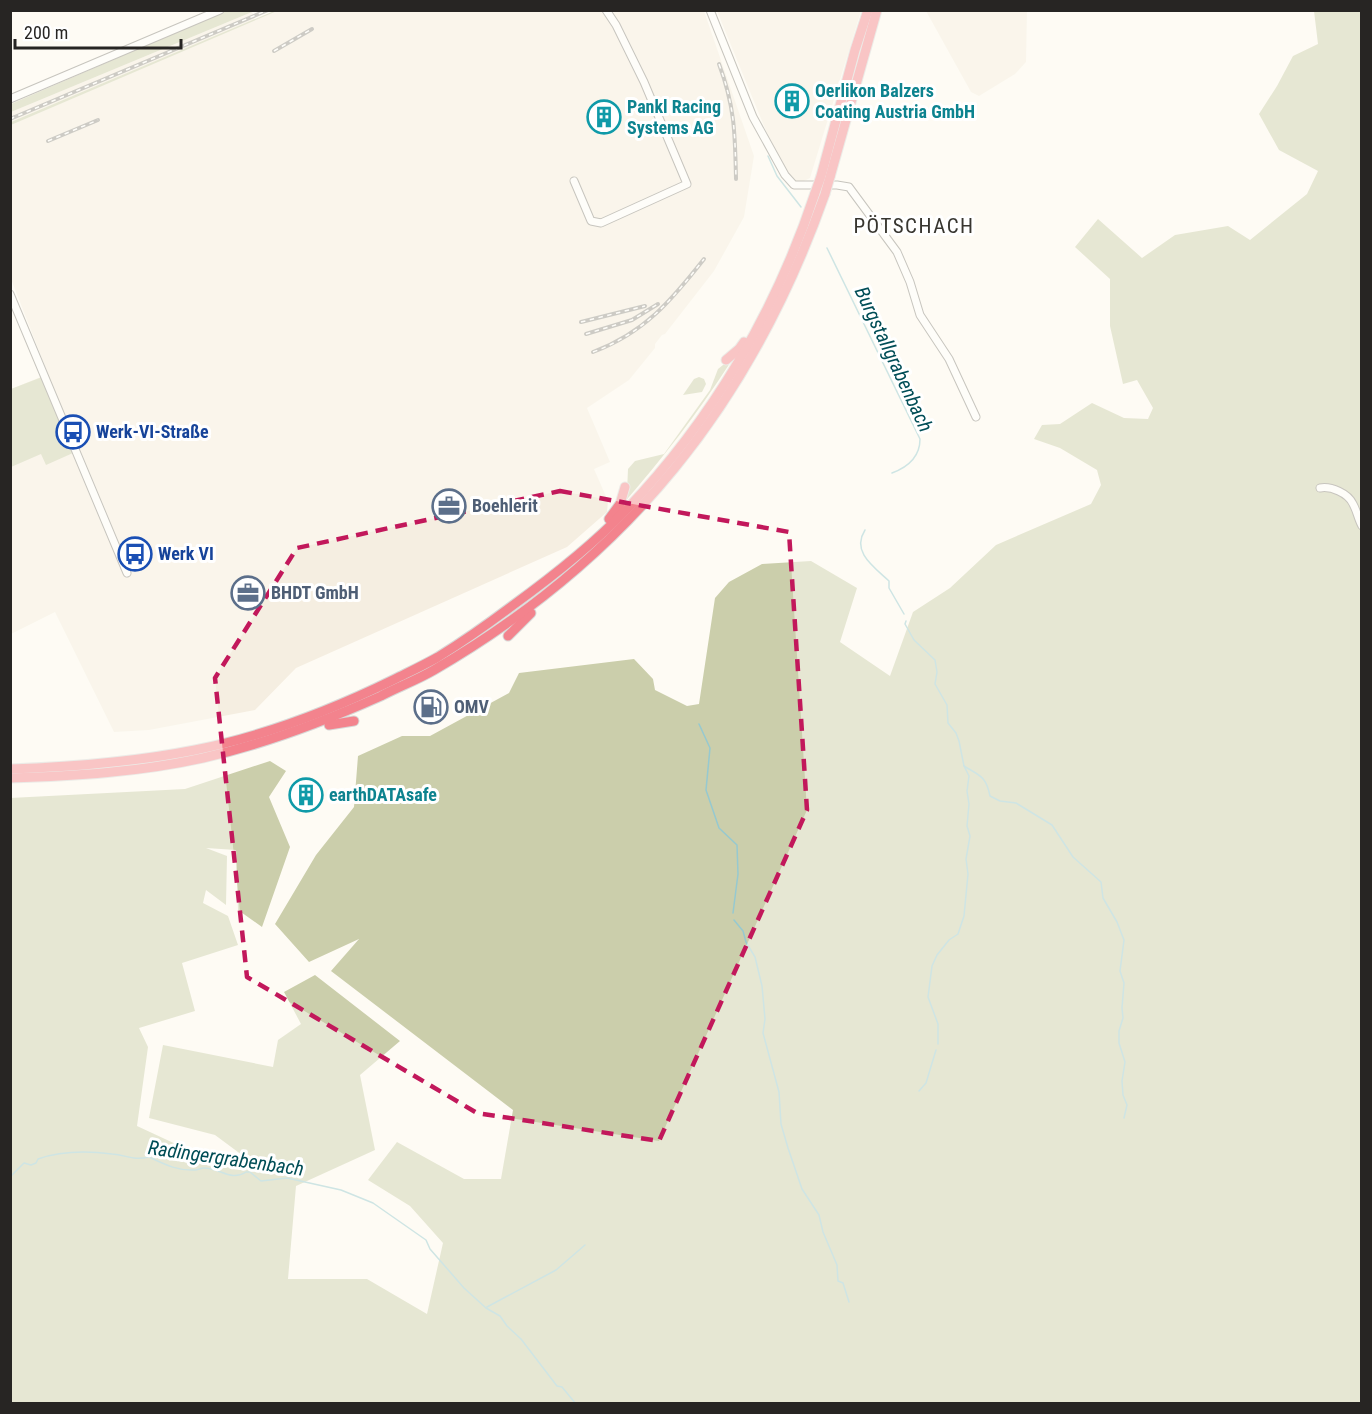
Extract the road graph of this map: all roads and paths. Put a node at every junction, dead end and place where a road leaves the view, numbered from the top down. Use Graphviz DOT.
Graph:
graph roads {
  1 [pos="220,10"];
  2 [pos="606,10"];
  3 [pos="710,10"];
  4 [pos="868,10"];
  5 [pos="877,10"];
  6 [pos="10,99"];
  7 [pos="826,177"];
  8 [pos="574,181"];
  9 [pos="820,194"];
  10 [pos="10,294"];
  11 [pos="770,306"];
  12 [pos="726,360"];
  13 [pos="976,417"];
  14 [pos="625,487"];
  15 [pos="1320,488"];
  16 [pos="1362,526"];
  17 [pos="580,553"];
  18 [pos="127,573"];
  19 [pos="545,597"];
  20 [pos="508,636"];
  21 [pos="354,721"];
  22 [pos="303,729"];
  23 [pos="10,769"];
  24 [pos="10,778"];
  1 -- 6 [label="street"];
  2 -- 8 [label="street"];
  3 -- 13 [label="street"];
  4 -- 7 [label="highway"];
  5 -- 7 [label="highway"];
  7 -- 9 [label="highway, bridge"];
  9 -- 11 [label="highway"];
  9 -- 19 [label="highway"];
  10 -- 18 [label="street"];
  11 -- 12 [label="highway"];
  11 -- 17 [label="highway"];
  14 -- 17 [label="highway"];
  15 -- 16 [label="street"];
  17 -- 23 [label="highway"];
  19 -- 20 [label="highway"];
  19 -- 22 [label="highway"];
  21 -- 22 [label="highway"];
  22 -- 24 [label="highway"];
}
